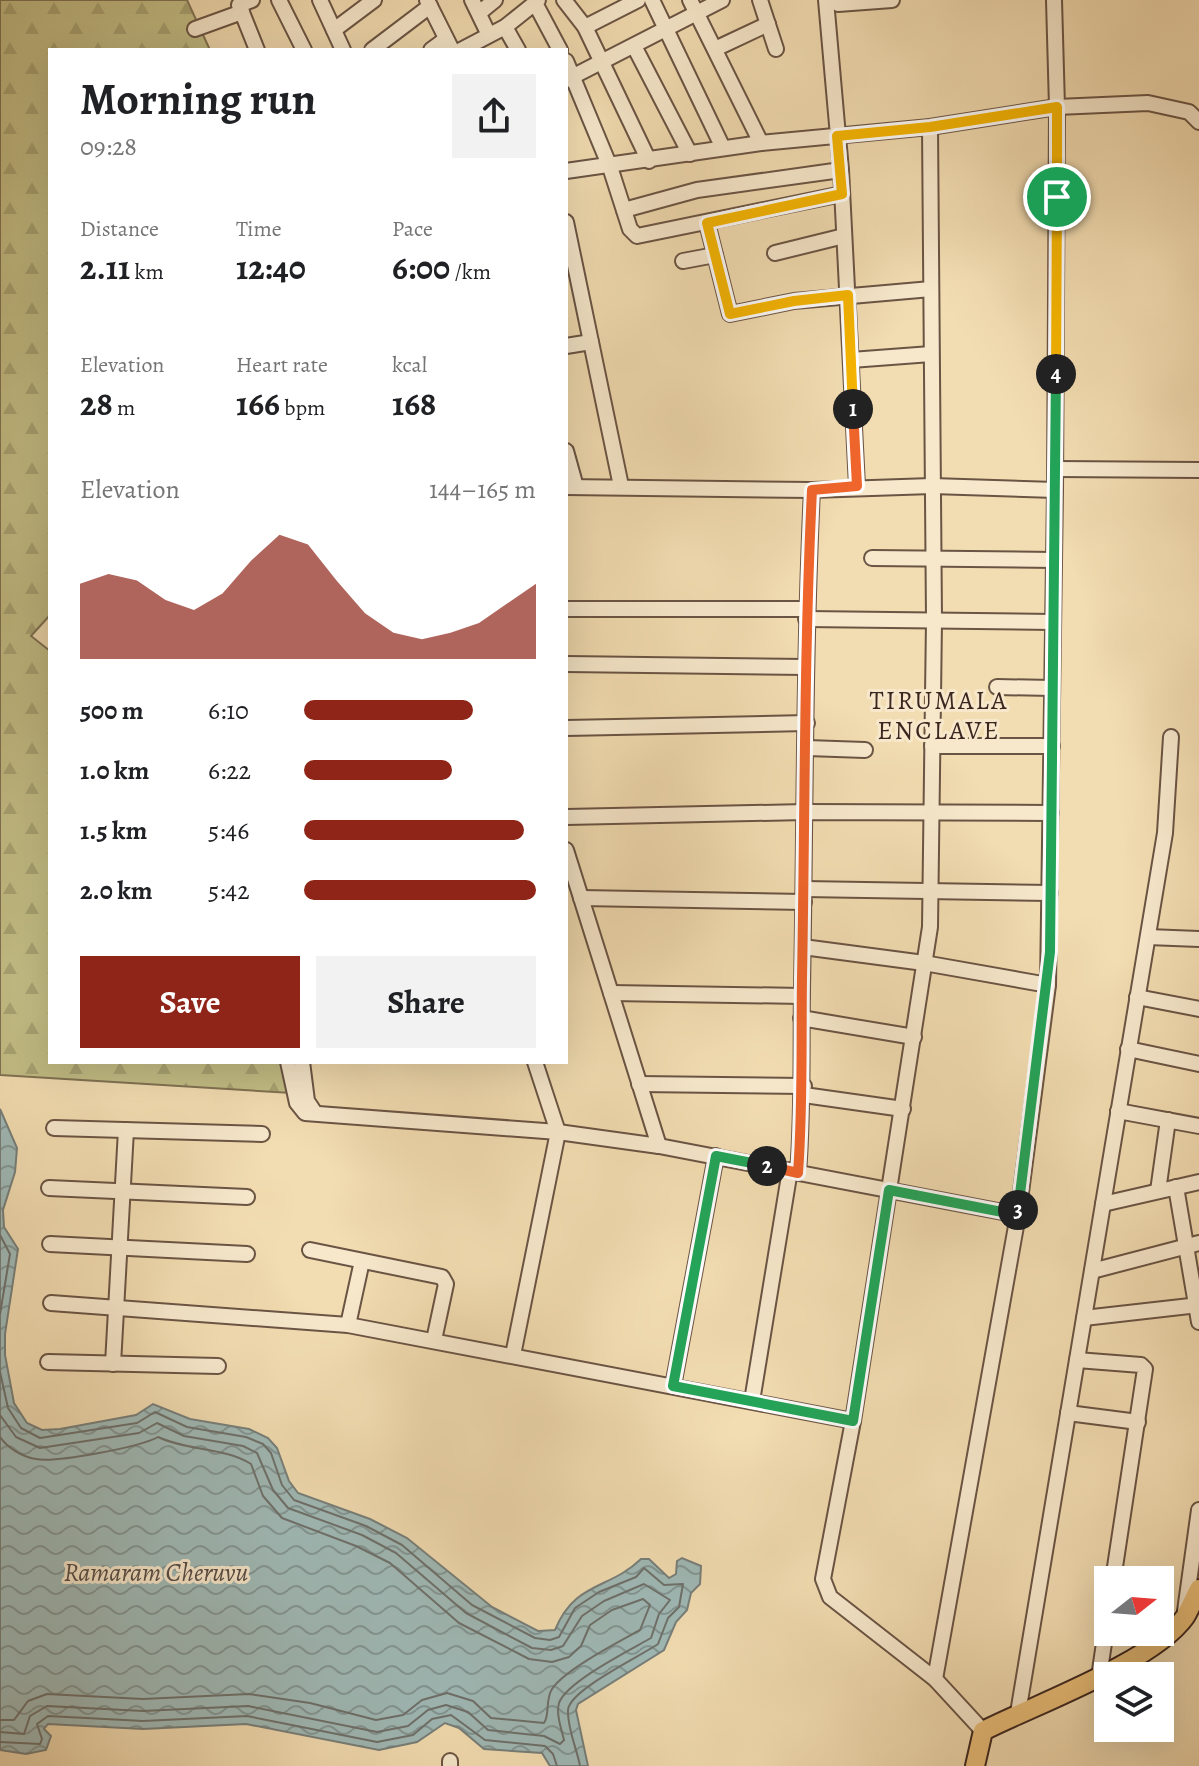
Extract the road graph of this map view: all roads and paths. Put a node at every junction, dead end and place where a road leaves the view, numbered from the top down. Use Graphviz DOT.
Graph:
graph roads {
  1 [pos="252,0"];
  2 [pos="279,0"];
  3 [pos="320,0"];
  4 [pos="374,0"];
  5 [pos="495,0"];
  6 [pos="564,0"];
  7 [pos="638,0"];
  8 [pos="652,0"];
  9 [pos="722,0"];
  10 [pos="760,0"];
  11 [pos="892,0"];
  12 [pos="1054,0"];
  13 [pos="537,1"];
  14 [pos="832,2"];
  15 [pos="428,3"];
  16 [pos="476,6"];
  17 [pos="693,6"];
  18 [pos="242,12"];
  19 [pos="768,24"];
  20 [pos="505,27"];
  21 [pos="585,27"];
  22 [pos="195,29"];
  23 [pos="666,29"];
  24 [pos="334,30"];
  25 [pos="489,35"];
  26 [pos="449,44"];
  27 [pos="634,46"];
  28 [pos="252,48"];
  29 [pos="303,48"];
  30 [pos="342,48"];
  31 [pos="374,48"];
  32 [pos="465,48"];
  33 [pos="517,48"];
  34 [pos="559,48"];
  35 [pos="715,49"];
  36 [pos="776,49"];
  37 [pos="600,63"];
  38 [pos="570,79"];
  39 [pos="1057,107"];
  40 [pos="1199,122"];
  41 [pos="930,127"];
  42 [pos="837,136"];
  43 [pos="761,143"];
  44 [pos="723,148"];
  45 [pos="690,154"];
  46 [pos="649,161"];
  47 [pos="610,167"];
  48 [pos="841,170"];
  49 [pos="568,171"];
  50 [pos="842,194"];
  51 [pos="624,210"];
  52 [pos="707,223"];
  53 [pos="568,232"];
  54 [pos="844,236"];
  55 [pos="775,253"];
  56 [pos="715,255"];
  57 [pos="683,261"];
  58 [pos="931,289"];
  59 [pos="848,295"];
  60 [pos="591,342"];
  61 [pos="568,346"];
  62 [pos="931,354"];
  63 [pos="851,360"];
  64 [pos="568,465"];
  65 [pos="1056,469"];
  66 [pos="1199,470"];
  67 [pos="621,486"];
  68 [pos="857,486"];
  69 [pos="932,486"];
  70 [pos="571,487"];
  71 [pos="812,490"];
  72 [pos="1055,490"];
  73 [pos="872,558"];
  74 [pos="933,558"];
  75 [pos="1054,560"];
  76 [pos="568,609"];
  77 [pos="806,614"];
  78 [pos="934,620"];
  79 [pos="1053,622"];
  80 [pos="568,664"];
  81 [pos="806,667"];
  82 [pos="997,687"];
  83 [pos="1052,688"];
  84 [pos="807,723"];
  85 [pos="568,728"];
  86 [pos="1171,737"];
  87 [pos="932,746"];
  88 [pos="1052,746"];
  89 [pos="807,748"];
  90 [pos="865,750"];
  91 [pos="805,812"];
  92 [pos="1051,813"];
  93 [pos="931,814"];
  94 [pos="568,817"];
  95 [pos="568,856"];
  96 [pos="930,890"];
  97 [pos="1050,893"];
  98 [pos="804,895"];
  99 [pos="581,898"];
  100 [pos="1148,937"];
  101 [pos="1199,939"];
  102 [pos="803,947"];
  103 [pos="924,963"];
  104 [pos="1048,985"];
  105 [pos="611,993"];
  106 [pos="802,996"];
  107 [pos="1137,997"];
  108 [pos="1199,1009"];
  109 [pos="801,1018"];
  110 [pos="914,1037"];
  111 [pos="1128,1049"];
  112 [pos="288,1064"];
  113 [pos="302,1064"];
  114 [pos="536,1064"];
  115 [pos="1199,1064"];
  116 [pos="639,1084"];
  117 [pos="804,1090"];
  118 [pos="903,1109"];
  119 [pos="1118,1111"];
  120 [pos="315,1113"];
  121 [pos="1168,1120"];
  122 [pos="1199,1126"];
  123 [pos="54,1128"];
  124 [pos="126,1130"];
  125 [pos="558,1132"];
  126 [pos="262,1134"];
  127 [pos="659,1146"];
  128 [pos="716,1156"];
  129 [pos="794,1172"];
  130 [pos="1199,1182"];
  131 [pos="1176,1187"];
  132 [pos="49,1188"];
  133 [pos="889,1190"];
  134 [pos="123,1191"];
  135 [pos="1158,1191"];
  136 [pos="247,1197"];
  137 [pos="1103,1204"];
  138 [pos="1018,1215"];
  139 [pos="50,1244"];
  140 [pos="1193,1244"];
  141 [pos="120,1248"];
  142 [pos="310,1250"];
  143 [pos="247,1254"];
  144 [pos="362,1261"];
  145 [pos="1092,1271"];
  146 [pos="51,1303"];
  147 [pos="1198,1305"];
  148 [pos="117,1308"];
  149 [pos="1084,1318"];
  150 [pos="1199,1322"];
  151 [pos="348,1325"];
  152 [pos="434,1340"];
  153 [pos="513,1355"];
  154 [pos="1077,1360"];
  155 [pos="48,1362"];
  156 [pos="113,1364"];
  157 [pos="218,1366"];
  158 [pos="673,1386"];
  159 [pos="752,1401"];
  160 [pos="1068,1413"];
  161 [pos="853,1421"];
  162 [pos="1138,1422"];
  163 [pos="1198,1520"];
  164 [pos="1115,1566"];
  165 [pos="1199,1589"];
  166 [pos="1184,1619"];
  167 [pos="1125,1662"];
  168 [pos="935,1679"];
  169 [pos="1094,1679"];
  170 [pos="1018,1713"];
  171 [pos="983,1731"];
  172 [pos="975,1766"];
  1 -- 18 [label="street"];
  2 -- 29 [label="street"];
  3 -- 24 [label="street"];
  4 -- 24 [label="street"];
  5 -- 16 [label="street"];
  6 -- 21 [label="street"];
  7 -- 21 [label="street"];
  8 -- 23 [label="street"];
  9 -- 17 [label="street"];
  10 -- 19 [label="street"];
  11 -- 14 [label="street"];
  12 -- 39 [label="street"];
  13 -- 20 [label="street"];
  13 -- 34 [label="street"];
  14 -- 42 [label="street"];
  15 -- 26 [label="street"];
  15 -- 31 [label="street"];
  16 -- 25 [label="street"];
  17 -- 23 [label="street"];
  17 -- 35 [label="street"];
  18 -- 22 [label="street"];
  18 -- 28 [label="street"];
  19 -- 35 [label="street"];
  19 -- 36 [label="street"];
  20 -- 25 [label="street"];
  20 -- 33 [label="street"];
  21 -- 37 [label="street"];
  23 -- 27 [label="street"];
  23 -- 44 [label="street"];
  24 -- 30 [label="street"];
  25 -- 32 [label="street"];
  27 -- 37 [label="street"];
  27 -- 45 [label="street"];
  35 -- 43 [label="street"];
  37 -- 38 [label="street"];
  37 -- 46 [label="street"];
  38 -- 47 [label="street"];
  39 -- 40 [label="street"];
  39 -- 41 [label="street"];
  39 -- 65 [label="street"];
  41 -- 42 [label="street"];
  41 -- 58 [label="street"];
  42 -- 43 [label="street"];
  42 -- 48 [label="street"];
  43 -- 44 [label="street"];
  44 -- 45 [label="street"];
  45 -- 46 [label="street"];
  46 -- 47 [label="street"];
  47 -- 49 [label="street"];
  47 -- 51 [label="street"];
  48 -- 50 [label="street"];
  48 -- 51 [label="street"];
  50 -- 52 [label="street"];
  50 -- 54 [label="street"];
  51 -- 52 [label="street"];
  52 -- 56 [label="street"];
  53 -- 60 [label="street"];
  54 -- 55 [label="street"];
  54 -- 59 [label="street"];
  56 -- 57 [label="street"];
  56 -- 59 [label="street"];
  58 -- 59 [label="street"];
  58 -- 62 [label="street"];
  59 -- 63 [label="street"];
  60 -- 61 [label="street"];
  60 -- 67 [label="street"];
  62 -- 63 [label="street"];
  62 -- 69 [label="street"];
  63 -- 68 [label="street"];
  64 -- 70 [label="street"];
  65 -- 66 [label="street"];
  65 -- 72 [label="street"];
  67 -- 70 [label="street"];
  67 -- 71 [label="street"];
  68 -- 69 [label="street"];
  68 -- 71 [label="street"];
  69 -- 72 [label="street"];
  69 -- 74 [label="street"];
  71 -- 77 [label="street"];
  72 -- 75 [label="street"];
  73 -- 74 [label="street"];
  74 -- 75 [label="street"];
  74 -- 78 [label="street"];
  75 -- 79 [label="street"];
  76 -- 77 [label="street"];
  77 -- 78 [label="street"];
  77 -- 81 [label="street"];
  78 -- 79 [label="street"];
  78 -- 87 [label="street"];
  79 -- 83 [label="street"];
  80 -- 81 [label="street"];
  81 -- 84 [label="street"];
  82 -- 83 [label="street"];
  83 -- 88 [label="street"];
  84 -- 85 [label="street"];
  84 -- 89 [label="street"];
  86 -- 100 [label="street"];
  87 -- 88 [label="street"];
  87 -- 93 [label="street"];
  88 -- 92 [label="street"];
  89 -- 90 [label="street"];
  89 -- 91 [label="street"];
  91 -- 93 [label="street"];
  91 -- 94 [label="street"];
  91 -- 98 [label="street"];
  92 -- 93 [label="street"];
  92 -- 97 [label="street"];
  93 -- 96 [label="street"];
  95 -- 99 [label="street"];
  96 -- 97 [label="street"];
  96 -- 98 [label="street"];
  96 -- 103 [label="street"];
  97 -- 104 [label="street"];
  98 -- 99 [label="street"];
  98 -- 102 [label="street"];
  99 -- 105 [label="street"];
  100 -- 101 [label="street"];
  100 -- 107 [label="street"];
  102 -- 103 [label="street"];
  102 -- 106 [label="street"];
  103 -- 104 [label="street"];
  103 -- 110 [label="street"];
  104 -- 138 [label="street"];
  105 -- 106 [label="street"];
  105 -- 116 [label="street"];
  106 -- 109 [label="street"];
  107 -- 108 [label="street"];
  107 -- 111 [label="street"];
  109 -- 110 [label="street"];
  109 -- 117 [label="street"];
  110 -- 118 [label="street"];
  111 -- 115 [label="street"];
  111 -- 119 [label="street"];
  112 -- 120 [label="street"];
  113 -- 120 [label="street"];
  114 -- 125 [label="street"];
  116 -- 117 [label="street"];
  116 -- 127 [label="street"];
  117 -- 118 [label="street"];
  117 -- 129 [label="street"];
  118 -- 133 [label="street"];
  119 -- 121 [label="street"];
  119 -- 137 [label="street"];
  120 -- 125 [label="street"];
  121 -- 122 [label="street"];
  121 -- 135 [label="street"];
  123 -- 124 [label="street"];
  124 -- 126 [label="street"];
  124 -- 134 [label="street"];
  125 -- 127 [label="street"];
  125 -- 153 [label="street"];
  127 -- 128 [label="street"];
  128 -- 129 [label="street"];
  128 -- 158 [label="street"];
  129 -- 133 [label="street"];
  129 -- 159 [label="street"];
  130 -- 131 [label="street"];
  131 -- 135 [label="street"];
  131 -- 140 [label="street"];
  132 -- 134 [label="street"];
  133 -- 138 [label="street"];
  133 -- 161 [label="street"];
  134 -- 136 [label="street"];
  134 -- 141 [label="street"];
  135 -- 137 [label="street"];
  137 -- 145 [label="street"];
  138 -- 168 [label="street"];
  139 -- 141 [label="street"];
  140 -- 145 [label="street"];
  140 -- 147 [label="street"];
  141 -- 143 [label="street"];
  141 -- 148 [label="street"];
  142 -- 144 [label="street"];
  144 -- 151 [label="street"];
  144 -- 152 [label="street"];
  145 -- 149 [label="street"];
  146 -- 148 [label="street"];
  147 -- 149 [label="street"];
  147 -- 150 [label="street"];
  148 -- 151 [label="street"];
  148 -- 156 [label="street"];
  149 -- 154 [label="street"];
  151 -- 152 [label="street"];
  152 -- 153 [label="street"];
  153 -- 158 [label="street"];
  154 -- 160 [label="street"];
  154 -- 162 [label="street"];
  155 -- 156 [label="street"];
  156 -- 157 [label="street"];
  158 -- 159 [label="street"];
  159 -- 161 [label="street"];
  160 -- 162 [label="street"];
  160 -- 170 [label="street"];
  161 -- 168 [label="street"];
  162 -- 164 [label="street"];
  163 -- 166 [label="street"];
  165 -- 166 [label="main road"];
  166 -- 167 [label="main road"];
  168 -- 171 [label="street"];
  169 -- 170 [label="main road"];
  170 -- 171 [label="main road"];
  171 -- 172 [label="main road"];
}
